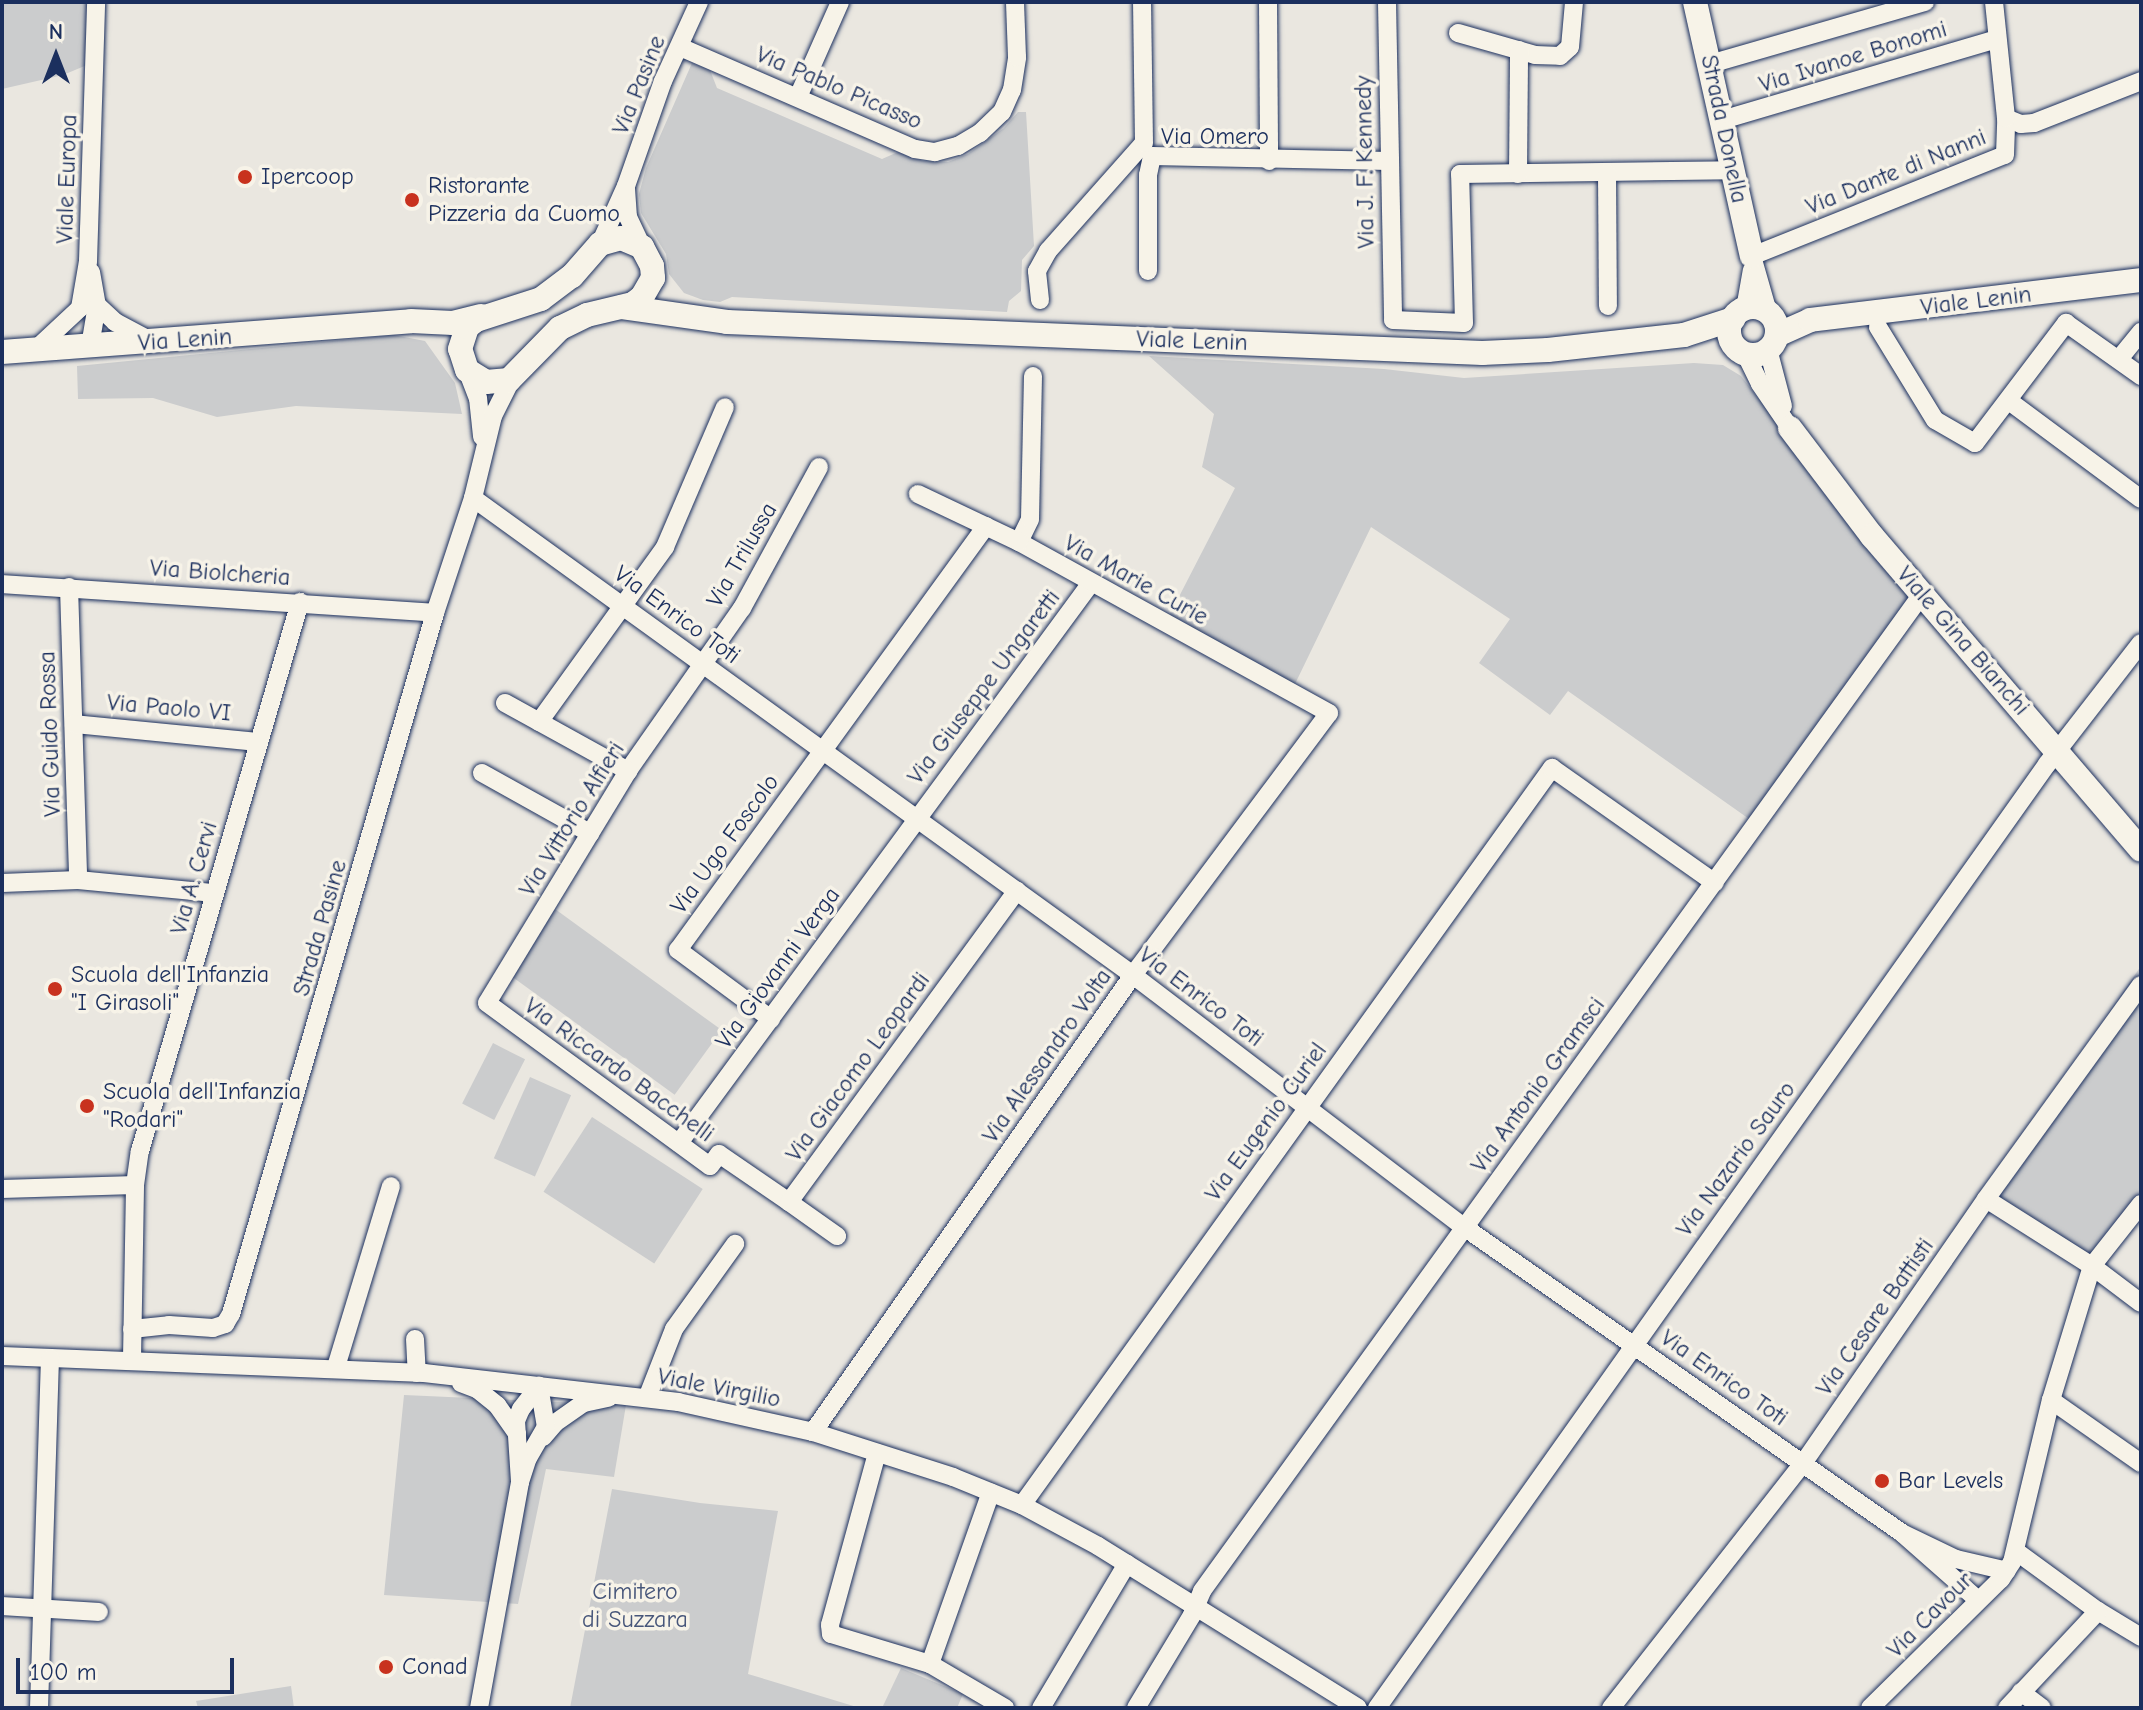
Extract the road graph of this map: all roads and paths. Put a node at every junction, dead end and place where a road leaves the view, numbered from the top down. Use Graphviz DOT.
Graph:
graph roads {
  1 [pos="96,2"];
  2 [pos="699,2"];
  3 [pos="840,2"];
  4 [pos="1015,2"];
  5 [pos="1142,2"];
  6 [pos="1268,2"];
  7 [pos="1387,2"];
  8 [pos="1574,2"];
  9 [pos="1695,2"];
  10 [pos="1925,2"];
  11 [pos="1994,2"];
  12 [pos="1458,33"];
  13 [pos="1997,39"];
  14 [pos="680,47"];
  15 [pos="1519,50"];
  16 [pos="1710,64"];
  17 [pos="2141,81"];
  18 [pos="798,97"];
  19 [pos="2006,118"];
  20 [pos="1722,120"];
  21 [pos="2032,123"];
  22 [pos="1148,149"];
  23 [pos="2007,149"];
  24 [pos="1269,161"];
  25 [pos="1389,161"];
  26 [pos="1733,170"];
  27 [pos="1607,173"];
  28 [pos="1518,174"];
  29 [pos="626,186"];
  30 [pos="600,244"];
  31 [pos="1752,256"];
  32 [pos="647,257"];
  33 [pos="1148,271"];
  34 [pos="2141,280"];
  35 [pos="1040,300"];
  36 [pos="1608,306"];
  37 [pos="89,307"];
  38 [pos="622,307"];
  39 [pos="486,315"];
  40 [pos="700,318"];
  41 [pos="367,326"];
  42 [pos="1878,327"];
  43 [pos="1755,330"];
  44 [pos="2141,332"];
  45 [pos="152,342"];
  46 [pos="90,346"];
  47 [pos="35,350"];
  48 [pos="2,352"];
  49 [pos="2119,359"];
  50 [pos="464,365"];
  51 [pos="1033,376"];
  52 [pos="2141,376"];
  53 [pos="512,378"];
  54 [pos="2009,401"];
  55 [pos="725,407"];
  56 [pos="1790,428"];
  57 [pos="483,452"];
  58 [pos="819,467"];
  59 [pos="918,494"];
  60 [pos="473,498"];
  61 [pos="2141,499"];
  62 [pos="986,526"];
  63 [pos="1019,542"];
  64 [pos="1091,583"];
  65 [pos="2,584"];
  66 [pos="69,587"];
  67 [pos="1922,594"];
  68 [pos="300,602"];
  69 [pos="623,605"];
  70 [pos="435,613"];
  71 [pos="2141,643"];
  72 [pos="702,663"];
  73 [pos="505,703"];
  74 [pos="1329,713"];
  75 [pos="539,722"];
  76 [pos="74,724"];
  77 [pos="259,742"];
  78 [pos="822,750"];
  79 [pos="2057,751"];
  80 [pos="628,771"];
  81 [pos="482,773"];
  82 [pos="916,820"];
  83 [pos="590,833"];
  84 [pos="2141,850"];
  85 [pos="78,880"];
  86 [pos="2,883"];
  87 [pos="1715,883"];
  88 [pos="1017,891"];
  89 [pos="214,893"];
  90 [pos="1133,975"];
  91 [pos="2141,985"];
  92 [pos="487,1003"];
  93 [pos="771,1019"];
  94 [pos="1307,1106"];
  95 [pos="679,1143"];
  96 [pos="135,1185"];
  97 [pos="391,1186"];
  98 [pos="2,1189"];
  99 [pos="1986,1199"];
  100 [pos="789,1202"];
  101 [pos="2141,1204"];
  102 [pos="1464,1227"];
  103 [pos="837,1236"];
  104 [pos="735,1244"];
  105 [pos="2092,1266"];
  106 [pos="2141,1303"];
  107 [pos="132,1329"];
  108 [pos="415,1339"];
  109 [pos="1632,1344"];
  110 [pos="2,1356"];
  111 [pos="50,1358"];
  112 [pos="132,1359"];
  113 [pos="336,1367"];
  114 [pos="417,1373"];
  115 [pos="444,1376"];
  116 [pos="539,1386"];
  117 [pos="619,1395"];
  118 [pos="647,1398"];
  119 [pos="2051,1400"];
  120 [pos="813,1432"];
  121 [pos="517,1434"];
  122 [pos="539,1442"];
  123 [pos="877,1453"];
  124 [pos="1804,1462"];
  125 [pos="2141,1463"];
  126 [pos="520,1482"];
  127 [pos="991,1492"];
  128 [pos="1022,1505"];
  129 [pos="1902,1533"];
  130 [pos="2017,1552"];
  131 [pos="1127,1564"];
  132 [pos="2007,1571"];
  133 [pos="1978,1600"];
  134 [pos="2,1606"];
  135 [pos="1196,1606"];
  136 [pos="42,1608"];
  137 [pos="2098,1611"];
  138 [pos="99,1612"];
  139 [pos="2141,1637"];
  140 [pos="930,1664"];
  141 [pos="2021,1692"];
  142 [pos="39,1708"];
  143 [pos="479,1708"];
  144 [pos="1005,1708"];
  145 [pos="1041,1708"];
  146 [pos="1136,1708"];
  147 [pos="1358,1708"];
  148 [pos="1377,1708"];
  149 [pos="1611,1708"];
  150 [pos="1870,1708"];
  151 [pos="2007,1708"];
  152 [pos="2042,1708"];
  1 -- 37 [label="street, Viale Europa"];
  2 -- 14 [label="street, Via Pasine"];
  3 -- 18 [label="street"];
  4 -- 18 [label="street, Via Pablo Picasso"];
  5 -- 22 [label="street"];
  6 -- 24 [label="street"];
  7 -- 25 [label="street, Via J. F. Kennedy"];
  8 -- 15 [label="street"];
  9 -- 16 [label="main road, Strada Donella"];
  10 -- 16 [label="street"];
  11 -- 13 [label="street, Via Dante di Nanni"];
  12 -- 15 [label="street"];
  13 -- 19 [label="street, Via Dante di Nanni"];
  13 -- 20 [label="street, Via Ivanoe Bonomi"];
  14 -- 18 [label="street, Via Pablo Picasso"];
  14 -- 29 [label="street, Via Pasine"];
  15 -- 28 [label="street"];
  16 -- 20 [label="main road, Strada Donella"];
  17 -- 21 [label="street"];
  19 -- 21 [label="street"];
  19 -- 23 [label="street, Via Dante di Nanni"];
  20 -- 26 [label="main road, Strada Donella"];
  21 -- 23 [label="street"];
  22 -- 24 [label="street, Via Omero"];
  22 -- 33 [label="street, Via Omero"];
  22 -- 35 [label="street"];
  23 -- 31 [label="street, Via Dante di Nanni"];
  24 -- 25 [label="street, Via Omero"];
  25 -- 28 [label="street, Via J. F. Kennedy"];
  26 -- 27 [label="street"];
  26 -- 31 [label="main road, Strada Donella"];
  27 -- 28 [label="street"];
  27 -- 36 [label="street"];
  29 -- 30 [label="street, Via Pasine"];
  29 -- 32 [label="street"];
  30 -- 32 [label="main road"];
  30 -- 39 [label="main road, Via Lenin"];
  31 -- 43 [label="street"];
  32 -- 38 [label="main road"];
  32 -- 40 [label="main road"];
  34 -- 43 [label="main road, Viale Lenin"];
  37 -- 45 [label="street"];
  37 -- 46 [label="street"];
  37 -- 47 [label="street"];
  38 -- 40 [label="main road, Viale Lenin"];
  38 -- 53 [label="main road"];
  39 -- 41 [label="main road, Via Lenin"];
  39 -- 50 [label="main road"];
  40 -- 43 [label="main road, Viale Lenin"];
  41 -- 45 [label="main road, Via Lenin"];
  41 -- 50 [label="main road, Via Lenin"];
  42 -- 54 [label="street"];
  43 -- 56 [label="street"];
  44 -- 49 [label="street"];
  45 -- 46 [label="main road, Via Lenin"];
  46 -- 47 [label="main road, Via Lenin"];
  47 -- 48 [label="main road, Via Lenin"];
  49 -- 52 [label="street"];
  49 -- 54 [label="street"];
  50 -- 53 [label="main road"];
  50 -- 57 [label="street"];
  51 -- 63 [label="street"];
  53 -- 57 [label="street"];
  54 -- 61 [label="street"];
  55 -- 69 [label="street"];
  56 -- 67 [label="main road, Viale Gina Bianchi"];
  57 -- 60 [label="street, Strada Pasine"];
  58 -- 72 [label="street, Via Trilussa"];
  59 -- 62 [label="street, Via Marie Curie"];
  60 -- 69 [label="street, Via Enrico Toti"];
  60 -- 70 [label="street, Strada Pasine"];
  62 -- 63 [label="street, Via Marie Curie"];
  62 -- 78 [label="street"];
  63 -- 64 [label="street, Via Marie Curie"];
  64 -- 74 [label="street, Via Marie Curie"];
  64 -- 82 [label="street, Via Giuseppe Ungaretti"];
  65 -- 66 [label="street, Via Biolcheria"];
  66 -- 68 [label="street, Via Biolcheria"];
  66 -- 76 [label="street, Via Guido Rossa"];
  67 -- 79 [label="main road, Viale Gina Bianchi"];
  67 -- 87 [label="street, Via Antonio Gramsci"];
  68 -- 70 [label="street, Via Biolcheria"];
  68 -- 77 [label="street, Via A. Cervi"];
  69 -- 72 [label="street, Via Enrico Toti"];
  69 -- 75 [label="street"];
  70 -- 107 [label="street, Strada Pasine"];
  71 -- 79 [label="street, Via Nazario Sauro"];
  72 -- 78 [label="street, Via Enrico Toti"];
  72 -- 80 [label="street, Via Vittorio Alfieri"];
  73 -- 75 [label="street"];
  74 -- 90 [label="street, Via Alessandro Volta"];
  75 -- 80 [label="street"];
  76 -- 77 [label="street, Via Paolo VI"];
  76 -- 85 [label="street, Via Guido Rossa"];
  77 -- 89 [label="street, Via A. Cervi"];
  78 -- 82 [label="street, Via Enrico Toti"];
  78 -- 93 [label="street, Via Ugo Foscolo"];
  79 -- 84 [label="main road, Viale Gina Bianchi"];
  79 -- 109 [label="street, Via Nazario Sauro"];
  80 -- 83 [label="street, Via Vittorio Alfieri"];
  81 -- 83 [label="street"];
  82 -- 88 [label="street, Via Enrico Toti"];
  82 -- 93 [label="street, Via Giovanni Verga"];
  83 -- 92 [label="street, Via Vittorio Alfieri"];
  85 -- 86 [label="street"];
  85 -- 89 [label="street"];
  87 -- 94 [label="street, Via Eugenio Curiel"];
  87 -- 102 [label="street, Via Antonio Gramsci"];
  88 -- 90 [label="street, Via Enrico Toti"];
  88 -- 100 [label="street, Via Giacomo Leopardi"];
  89 -- 96 [label="street, Via A. Cervi"];
  90 -- 94 [label="street, Via Enrico Toti"];
  90 -- 120 [label="street, Via Alessandro Volta"];
  91 -- 99 [label="street, Via Cesare Battisti"];
  92 -- 95 [label="street, Via Riccardo Bacchelli"];
  93 -- 95 [label="street, Via Giovanni Verga"];
  94 -- 102 [label="street, Via Enrico Toti"];
  94 -- 128 [label="street, Via Eugenio Curiel"];
  95 -- 100 [label="street, Via Riccardo Bacchelli"];
  96 -- 98 [label="street"];
  96 -- 107 [label="street, Via A. Cervi"];
  97 -- 113 [label="street"];
  99 -- 105 [label="street"];
  99 -- 124 [label="street, Via Cesare Battisti"];
  100 -- 103 [label="street"];
  101 -- 105 [label="street"];
  102 -- 109 [label="street, Via Enrico Toti"];
  102 -- 135 [label="street, Via Antonio Gramsci"];
  104 -- 118 [label="street"];
  105 -- 106 [label="street"];
  105 -- 119 [label="street, Via Cavour"];
  107 -- 112 [label="street, Via A. Cervi"];
  108 -- 114 [label="street"];
  109 -- 124 [label="street, Via Enrico Toti"];
  109 -- 148 [label="street, Via Nazario Sauro"];
  110 -- 111 [label="street, Viale Virgilio"];
  111 -- 112 [label="street, Viale Virgilio"];
  111 -- 136 [label="street"];
  112 -- 113 [label="street, Viale Virgilio"];
  113 -- 114 [label="street, Viale Virgilio"];
  114 -- 115 [label="street, Viale Virgilio"];
  115 -- 116 [label="street, Viale Virgilio"];
  115 -- 121 [label="street"];
  116 -- 117 [label="street, Viale Virgilio"];
  116 -- 121 [label="street"];
  116 -- 122 [label="street"];
  117 -- 118 [label="street, Viale Virgilio"];
  117 -- 122 [label="street"];
  118 -- 120 [label="street, Viale Virgilio"];
  119 -- 125 [label="street"];
  119 -- 130 [label="street, Via Cavour"];
  120 -- 123 [label="street, Viale Virgilio"];
  121 -- 126 [label="street"];
  122 -- 126 [label="street"];
  123 -- 127 [label="street, Viale Virgilio"];
  123 -- 140 [label="street"];
  124 -- 129 [label="street, Via Enrico Toti"];
  124 -- 149 [label="street, Via Cesare Battisti"];
  126 -- 143 [label="street"];
  127 -- 128 [label="street, Viale Virgilio"];
  127 -- 140 [label="street"];
  128 -- 131 [label="street, Viale Virgilio"];
  129 -- 132 [label="street, Via Enrico Toti"];
  129 -- 133 [label="street, Via Enrico Toti"];
  130 -- 132 [label="street, Via Cavour"];
  130 -- 137 [label="street"];
  131 -- 135 [label="street, Viale Virgilio"];
  131 -- 145 [label="street"];
  132 -- 133 [label="street, Via Cavour"];
  133 -- 150 [label="street, Via Cavour"];
  134 -- 136 [label="street"];
  135 -- 146 [label="street, Via Antonio Gramsci"];
  135 -- 147 [label="street, Viale Virgilio"];
  136 -- 138 [label="street"];
  136 -- 142 [label="street"];
  137 -- 139 [label="street"];
  137 -- 141 [label="street"];
  140 -- 144 [label="street"];
  141 -- 151 [label="street"];
  141 -- 152 [label="street"];
}
